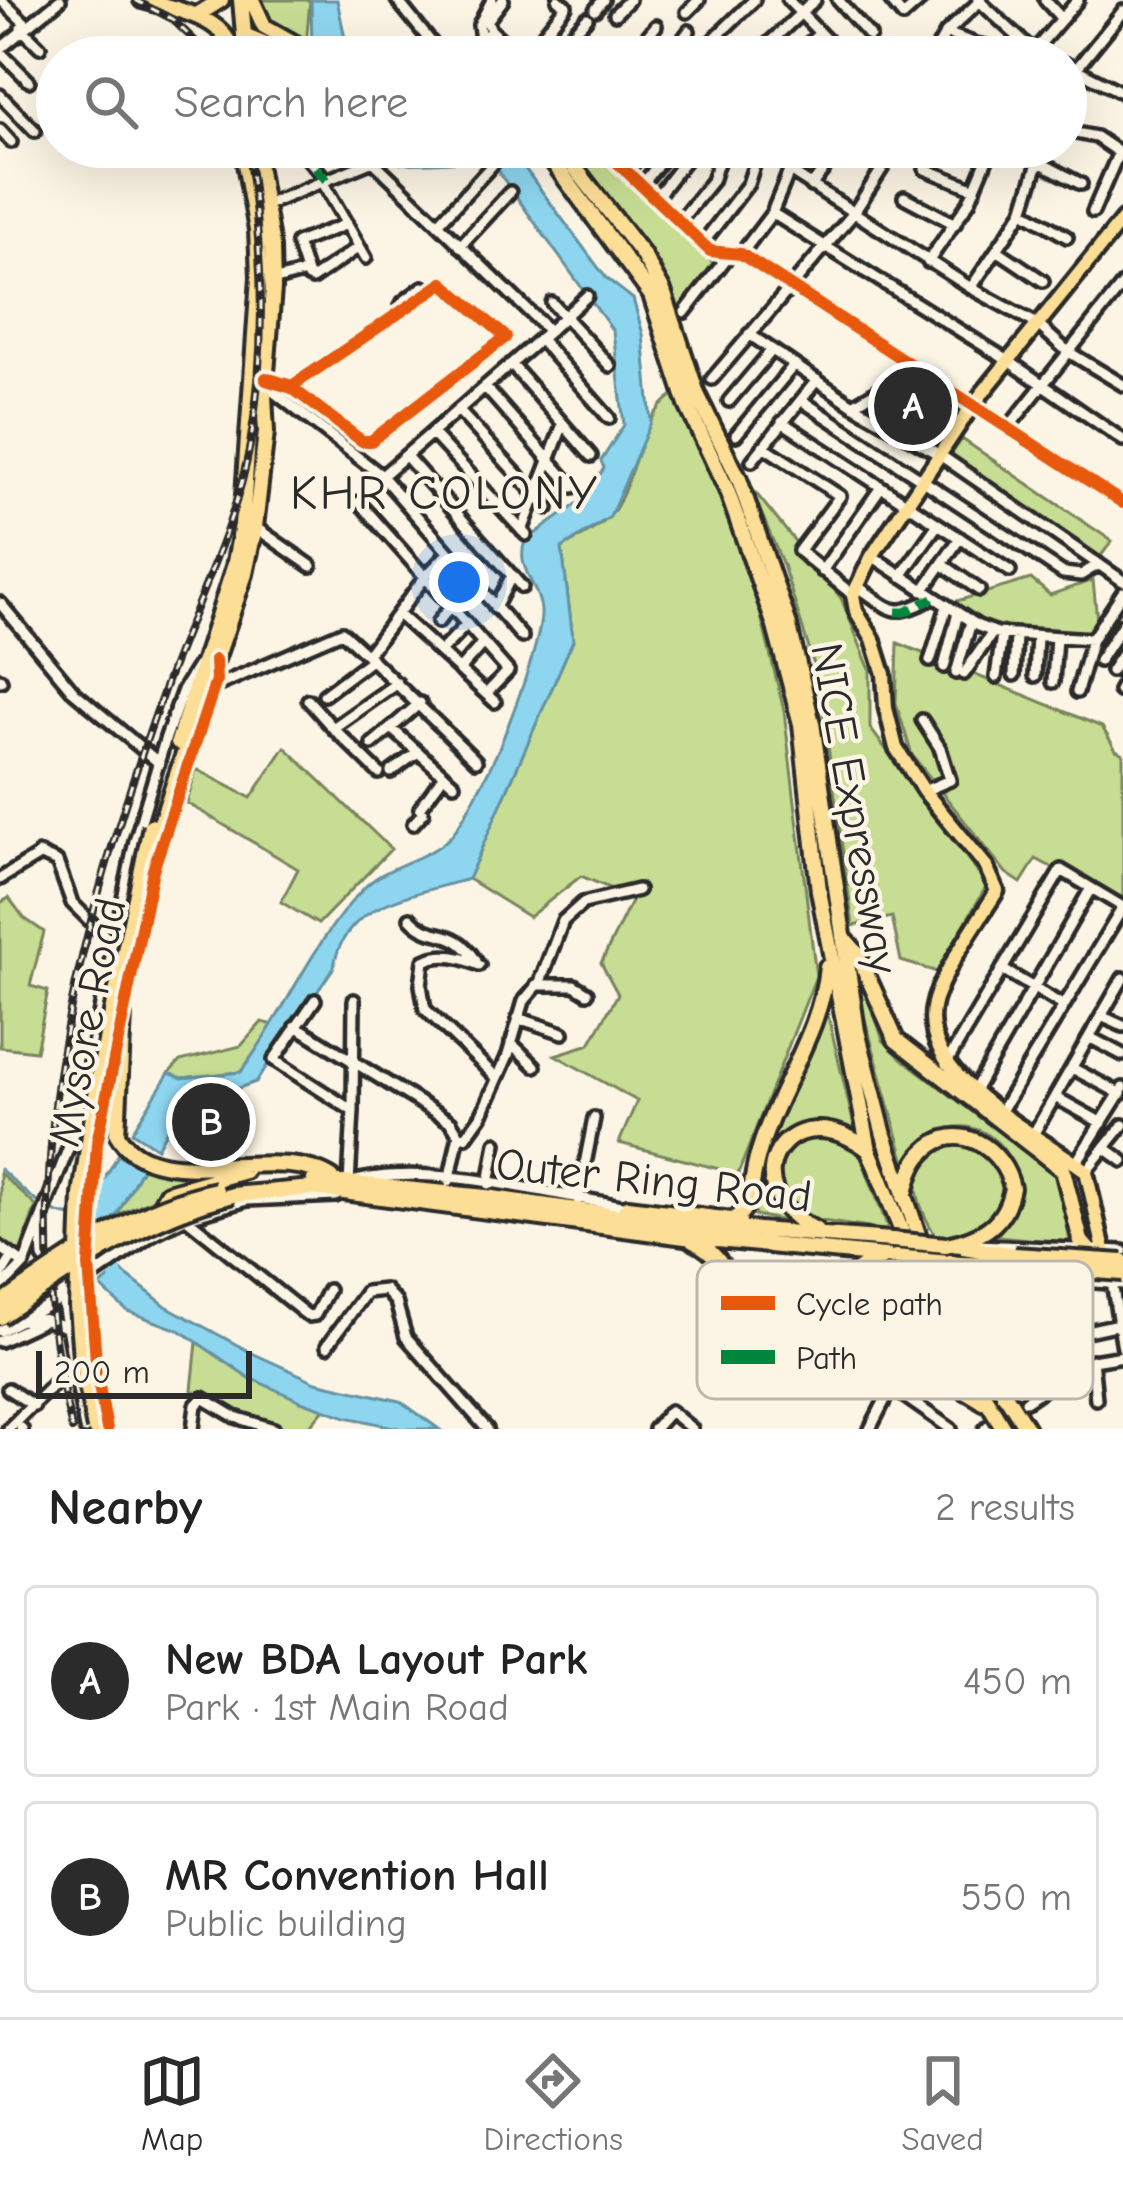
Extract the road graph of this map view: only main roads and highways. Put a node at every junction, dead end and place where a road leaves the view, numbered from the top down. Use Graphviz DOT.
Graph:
graph roads {
  1 [pos="142,0"];
  2 [pos="221,0"];
  3 [pos="241,0"];
  4 [pos="252,0"];
  5 [pos="197,15"];
  6 [pos="225,36"];
  7 [pos="238,36"];
  8 [pos="279,36"];
  9 [pos="246,168"];
  10 [pos="259,168"];
  11 [pos="557,168"];
  12 [pos="575,168"];
  13 [pos="1123,219"];
  14 [pos="208,661"];
  15 [pos="155,827"];
  16 [pos="835,939"];
  17 [pos="123,1015"];
  18 [pos="869,1150"];
  19 [pos="280,1166"];
  20 [pos="344,1186"];
  21 [pos="232,1191"];
  22 [pos="904,1198"];
  23 [pos="625,1212"];
  24 [pos="736,1218"];
  25 [pos="754,1230"];
  26 [pos="825,1234"];
  27 [pos="685,1237"];
  28 [pos="946,1245"];
  29 [pos="1096,1250"];
  30 [pos="890,1257"];
  31 [pos="1014,1260"];
  32 [pos="721,1261"];
  33 [pos="881,1261"];
  34 [pos="914,1261"];
  35 [pos="933,1261"];
  36 [pos="937,1261"];
  37 [pos="996,1261"];
  38 [pos="1019,1261"];
  39 [pos="1068,1261"];
  40 [pos="1093,1261"];
  41 [pos="1123,1262"];
  42 [pos="58,1281"];
  43 [pos="0,1304"];
  44 [pos="1,1325"];
  45 [pos="980,1399"];
  46 [pos="985,1399"];
  47 [pos="1006,1399"];
  48 [pos="988,1404"];
  49 [pos="103,1428"];
  50 [pos="1004,1429"];
  51 [pos="1027,1429"];
  1 -- 5 [label="highway"];
  2 -- 5 [label="highway"];
  3 -- 7 [label="highway"];
  4 -- 8 [label="highway"];
  5 -- 6 [label="highway"];
  9 -- 14 [label="highway, Mysore Road"];
  10 -- 14 [label="highway, Mysore Road"];
  11 -- 16 [label="highway, NICE Expressway"];
  12 -- 16 [label="highway, NICE Expressway"];
  13 -- 29 [label="main road"];
  14 -- 15 [label="highway, Mysore Road"];
  14 -- 15 [label="highway, Mysore Road"];
  15 -- 49 [label="highway, bridge"];
  16 -- 18 [label="highway, NICE Expressway"];
  16 -- 22 [label="highway, NICE Expressway"];
  16 -- 24 [label="highway"];
  16 -- 29 [label="highway"];
  17 -- 19 [label="highway"];
  18 -- 26 [label="highway"];
  18 -- 34 [label="highway, NICE Expressway"];
  19 -- 20 [label="highway"];
  19 -- 42 [label="highway, bridge"];
  20 -- 21 [label="highway, Outer Ring Road"];
  20 -- 23 [label="highway, Outer Ring Road"];
  20 -- 27 [label="highway, Outer Ring Road"];
  21 -- 43 [label="highway, bridge"];
  21 -- 44 [label="highway, bridge"];
  22 -- 28 [label="highway"];
  22 -- 35 [label="highway, NICE Expressway"];
  23 -- 24 [label="highway"];
  23 -- 25 [label="highway, Outer Ring Road"];
  24 -- 25 [label="highway"];
  25 -- 26 [label="highway, Outer Ring Road"];
  26 -- 28 [label="highway, Outer Ring Road, bridge"];
  27 -- 30 [label="highway, Outer Ring Road"];
  27 -- 32 [label="highway"];
  28 -- 31 [label="highway, Outer Ring Road"];
  30 -- 33 [label="highway"];
  30 -- 36 [label="highway, Outer Ring Road, bridge"];
  31 -- 37 [label="highway, Outer Ring Road, bridge"];
  31 -- 38 [label="highway, bridge"];
  31 -- 39 [label="highway, bridge"];
  40 -- 41 [label="highway, bridge"];
  45 -- 48 [label="highway"];
  46 -- 48 [label="highway, NICE Expressway"];
  47 -- 51 [label="highway, NICE Expressway"];
  48 -- 50 [label="highway, NICE Expressway, bridge"];
}
